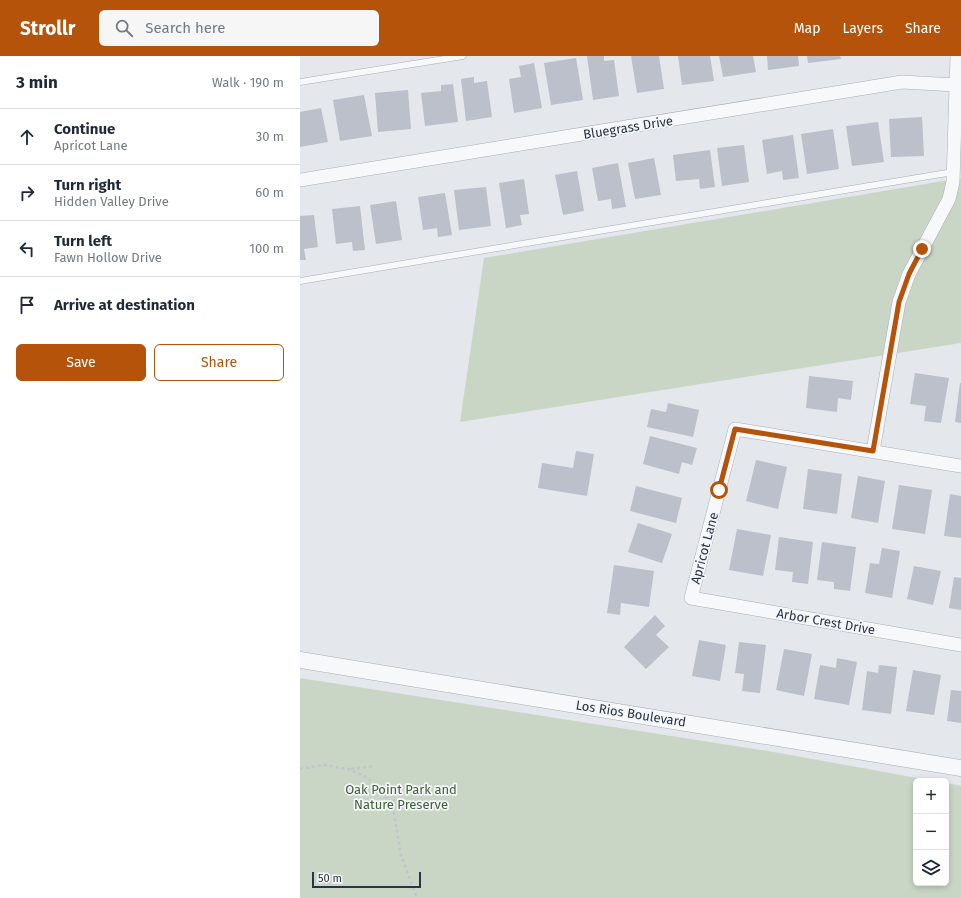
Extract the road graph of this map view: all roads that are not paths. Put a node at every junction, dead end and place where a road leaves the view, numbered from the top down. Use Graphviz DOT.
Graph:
graph roads {
  1 [pos="463,56"];
  2 [pos="957,56"];
  3 [pos="300,82"];
  4 [pos="956,84"];
  5 [pos="952,172"];
  6 [pos="300,180"];
  7 [pos="300,281"];
  8 [pos="873,451"];
  9 [pos="961,466"];
  10 [pos="691,598"];
  11 [pos="961,645"];
  12 [pos="300,660"];
  13 [pos="961,768"];
  1 -- 3 [label="lane"];
  2 -- 4 [label="street"];
  4 -- 5 [label="street"];
  4 -- 6 [label="street, Bluegrass Drive"];
  5 -- 7 [label="lane"];
  5 -- 8 [label="street"];
  8 -- 9 [label="street"];
  8 -- 10 [label="street, Apricot Lane"];
  10 -- 11 [label="street, Arbor Crest Drive"];
  12 -- 13 [label="street, Los Rios Boulevard"];
}
